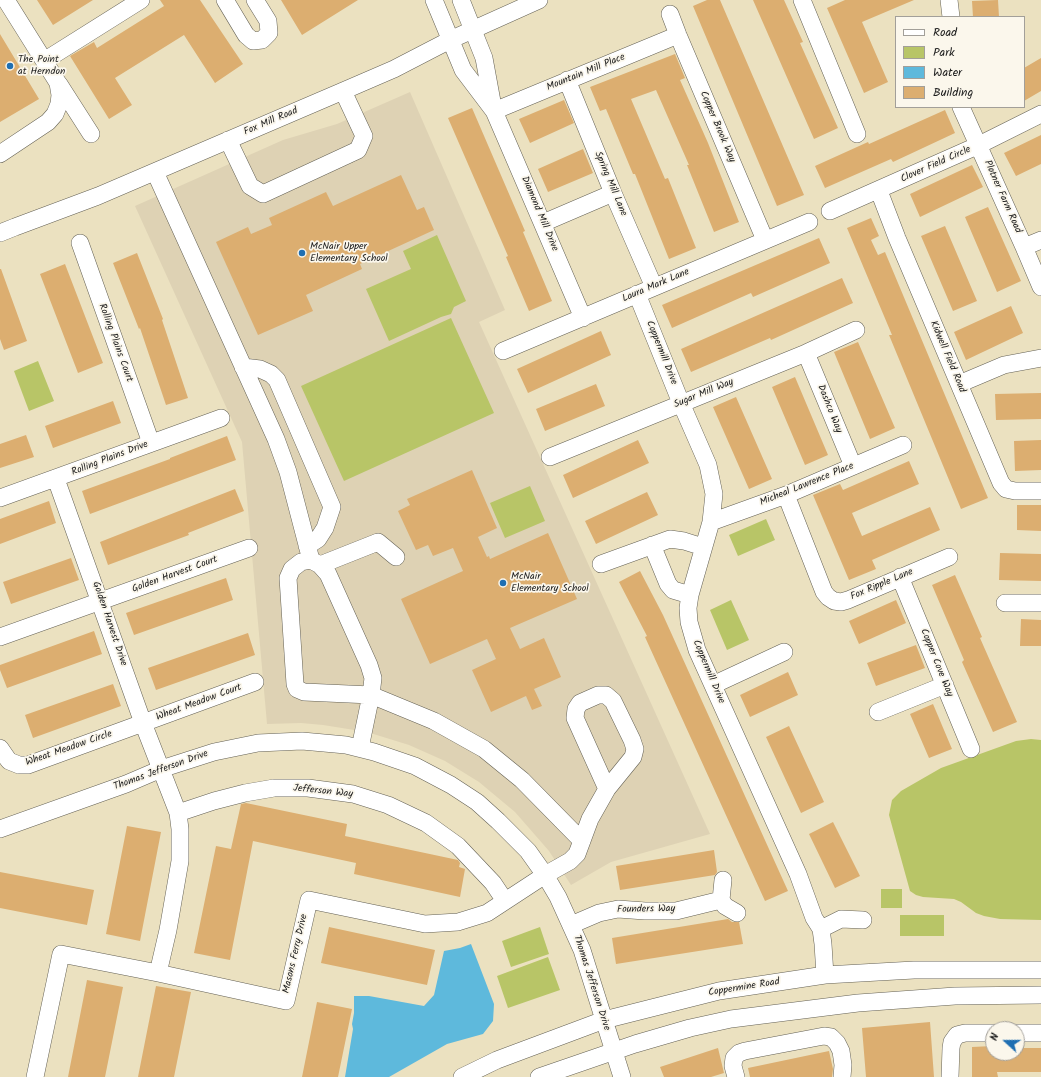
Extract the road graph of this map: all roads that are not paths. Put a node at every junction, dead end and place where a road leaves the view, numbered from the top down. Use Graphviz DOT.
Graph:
graph roads {
  1 [pos="6,0"];
  2 [pos="141,0"];
  3 [pos="225,0"];
  4 [pos="255,0"];
  5 [pos="434,0"];
  6 [pos="461,0"];
  7 [pos="538,0"];
  8 [pos="802,0"];
  9 [pos="949,0"];
  10 [pos="670,14"];
  11 [pos="951,16"];
  12 [pos="473,30"];
  13 [pos="678,35"];
  14 [pos="450,40"];
  15 [pos="44,61"];
  16 [pos="567,80"];
  17 [pos="58,83"];
  18 [pos="343,91"];
  19 [pos="961,108"];
  20 [pos="494,111"];
  21 [pos="1041,114"];
  22 [pos="91,134"];
  23 [pos="857,134"];
  24 [pos="228,140"];
  25 [pos="979,145"];
  26 [pos="0,154"];
  27 [pos="155,172"];
  28 [pos="879,191"];
  29 [pos="614,193"];
  30 [pos="830,212"];
  31 [pos="809,222"];
  32 [pos="543,223"];
  33 [pos="0,233"];
  34 [pos="765,240"];
  35 [pos="1041,240"];
  36 [pos="80,243"];
  37 [pos="1024,247"];
  38 [pos="654,287"];
  39 [pos="1041,287"];
  40 [pos="637,294"];
  41 [pos="583,318"];
  42 [pos="856,330"];
  43 [pos="503,351"];
  44 [pos="806,353"];
  45 [pos="1041,358"];
  46 [pos="243,367"];
  47 [pos="959,384"];
  48 [pos="681,403"];
  49 [pos="221,418"];
  50 [pos="151,443"];
  51 [pos="903,445"];
  52 [pos="550,457"];
  53 [pos="853,466"];
  54 [pos="56,479"];
  55 [pos="1041,491"];
  56 [pos="786,495"];
  57 [pos="0,498"];
  58 [pos="711,522"];
  59 [pos="652,545"];
  60 [pos="703,547"];
  61 [pos="249,548"];
  62 [pos="313,557"];
  63 [pos="396,557"];
  64 [pos="949,557"];
  65 [pos="600,564"];
  66 [pos="900,577"];
  67 [pos="690,596"];
  68 [pos="101,602"];
  69 [pos="1005,603"];
  70 [pos="1041,603"];
  71 [pos="0,637"];
  72 [pos="784,652"];
  73 [pos="255,682"];
  74 [pos="713,685"];
  75 [pos="945,685"];
  76 [pos="371,696"];
  77 [pos="878,712"];
  78 [pos="143,723"];
  79 [pos="0,748"];
  80 [pos="360,748"];
  81 [pos="971,749"];
  82 [pos="161,769"];
  83 [pos="607,789"];
  84 [pos="178,813"];
  85 [pos="0,829"];
  86 [pos="582,841"];
  87 [pos="546,875"];
  88 [pos="723,880"];
  89 [pos="721,900"];
  90 [pos="505,901"];
  91 [pos="737,913"];
  92 [pos="863,920"];
  93 [pos="571,925"];
  94 [pos="821,929"];
  95 [pos="1041,970"];
  96 [pos="158,973"];
  97 [pos="825,975"];
  98 [pos="1041,995"];
  99 [pos="604,1020"];
  100 [pos="985,1033"];
  101 [pos="1025,1033"];
  102 [pos="1041,1033"];
  103 [pos="614,1052"];
  104 [pos="35,1077"];
  105 [pos="462,1077"];
  106 [pos="539,1077"];
  107 [pos="622,1077"];
  108 [pos="736,1077"];
  109 [pos="842,1077"];
  110 [pos="950,1077"];
  1 -- 15 [label="street"];
  2 -- 15 [label="street"];
  3 -- 4 [label="street"];
  5 -- 14 [label="street, Diamond Mill Drive"];
  6 -- 12 [label="street, Diamond Mill Drive"];
  7 -- 12 [label="street, Fox Mill Road"];
  8 -- 23 [label="street"];
  9 -- 11 [label="street"];
  10 -- 13 [label="street, Copper Brook Way"];
  12 -- 14 [label="street, Fox Mill Road"];
  12 -- 20 [label="street, Diamond Mill Drive"];
  13 -- 16 [label="street, Mountain Mill Place"];
  13 -- 34 [label="street, Copper Brook Way"];
  14 -- 18 [label="street, Fox Mill Road"];
  14 -- 20 [label="street, Diamond Mill Drive"];
  15 -- 17 [label="street"];
  16 -- 20 [label="street, Mountain Mill Place"];
  16 -- 29 [label="street, Spring Mill Lane"];
  17 -- 22 [label="street"];
  17 -- 26 [label="street"];
  18 -- 24 [label="street, Fox Mill Road"];
  18 -- 24 [label="street"];
  19 -- 25 [label="street, Plotner Farm Road"];
  20 -- 32 [label="street, Diamond Mill Drive"];
  21 -- 25 [label="street, Clover Field Circle"];
  24 -- 27 [label="street, Fox Mill Road"];
  25 -- 28 [label="street, Clover Field Circle"];
  25 -- 37 [label="street, Plotner Farm Road"];
  27 -- 33 [label="street, Fox Mill Road"];
  27 -- 46 [label="street"];
  28 -- 30 [label="street, Clover Field Circle"];
  28 -- 47 [label="street, Kidwell Field Road"];
  29 -- 32 [label="street"];
  29 -- 38 [label="street, Spring Mill Lane"];
  31 -- 34 [label="street, Laura Mark Lane"];
  32 -- 41 [label="street, Diamond Mill Drive"];
  34 -- 38 [label="street, Laura Mark Lane"];
  35 -- 37 [label="street"];
  36 -- 50 [label="street, Rolling Plains Court"];
  37 -- 39 [label="street, Plotner Farm Road"];
  38 -- 40 [label="street, Laura Mark Lane"];
  40 -- 41 [label="street, Laura Mark Lane"];
  40 -- 48 [label="street, Coppermill Drive"];
  41 -- 43 [label="street, Laura Mark Lane"];
  42 -- 44 [label="street, Sugar Mill Way"];
  44 -- 48 [label="street, Sugar Mill Way"];
  44 -- 53 [label="street, Dashco Way"];
  45 -- 47 [label="street"];
  46 -- 62 [label="street"];
  46 -- 62 [label="street"];
  47 -- 55 [label="street, Kidwell Field Road"];
  48 -- 52 [label="street, Sugar Mill Way"];
  48 -- 58 [label="street, Coppermill Drive"];
  49 -- 50 [label="street, Rolling Plains Drive"];
  50 -- 54 [label="street, Rolling Plains Drive"];
  51 -- 53 [label="street, Micheal Lawrence Place"];
  53 -- 56 [label="street, Micheal Lawrence Place"];
  54 -- 57 [label="street, Rolling Plains Drive"];
  54 -- 68 [label="street, Golden Harvest Drive"];
  56 -- 58 [label="street, Micheal Lawrence Place"];
  56 -- 66 [label="street, Fox Ripple Lane"];
  58 -- 60 [label="street, Coppermill Drive"];
  59 -- 60 [label="street"];
  59 -- 65 [label="street"];
  59 -- 67 [label="street"];
  60 -- 67 [label="street, Coppermill Drive"];
  61 -- 68 [label="street, Golden Harvest Court"];
  62 -- 63 [label="street"];
  62 -- 76 [label="street"];
  62 -- 76 [label="street"];
  64 -- 66 [label="street, Fox Ripple Lane"];
  66 -- 75 [label="street, Copper Cove Way"];
  67 -- 74 [label="street, Coppermill Drive"];
  68 -- 71 [label="street"];
  68 -- 78 [label="street, Golden Harvest Drive"];
  69 -- 70 [label="street"];
  72 -- 74 [label="street"];
  73 -- 78 [label="street, Wheat Meadow Court"];
  74 -- 94 [label="street, Coppermill Drive"];
  75 -- 77 [label="street"];
  75 -- 81 [label="street, Copper Cove Way"];
  76 -- 80 [label="street"];
  76 -- 86 [label="street"];
  78 -- 79 [label="street, Wheat Meadow Circle"];
  78 -- 82 [label="street, Golden Harvest Drive"];
  80 -- 82 [label="street, Thomas Jefferson Drive"];
  80 -- 87 [label="street, Thomas Jefferson Drive"];
  82 -- 84 [label="street, Golden Harvest Drive"];
  82 -- 85 [label="street, Thomas Jefferson Drive"];
  83 -- 83 [label="street, Masons Ferry Drive"];
  83 -- 86 [label="street, Masons Ferry Drive"];
  84 -- 90 [label="street, Jefferson Way"];
  84 -- 96 [label="street, Golden Harvest Drive"];
  86 -- 87 [label="street, Masons Ferry Drive"];
  87 -- 90 [label="street, Masons Ferry Drive"];
  87 -- 93 [label="street, Thomas Jefferson Drive"];
  88 -- 89 [label="street"];
  89 -- 91 [label="street"];
  89 -- 93 [label="street, Founders Way"];
  90 -- 96 [label="street, Masons Ferry Drive"];
  92 -- 94 [label="street"];
  93 -- 99 [label="street, Thomas Jefferson Drive"];
  94 -- 97 [label="street, Coppermill Drive"];
  95 -- 97 [label="street, Coppermine Road"];
  96 -- 104 [label="street, Masons Ferry Drive"];
  97 -- 99 [label="street, Coppermine Road"];
  98 -- 103 [label="street"];
  99 -- 103 [label="street, Thomas Jefferson Drive"];
  99 -- 105 [label="street, Coppermine Road"];
  100 -- 110 [label="street"];
  101 -- 102 [label="street"];
  103 -- 106 [label="street"];
  103 -- 107 [label="street, Thomas Jefferson Drive"];
  108 -- 109 [label="street"];
}
